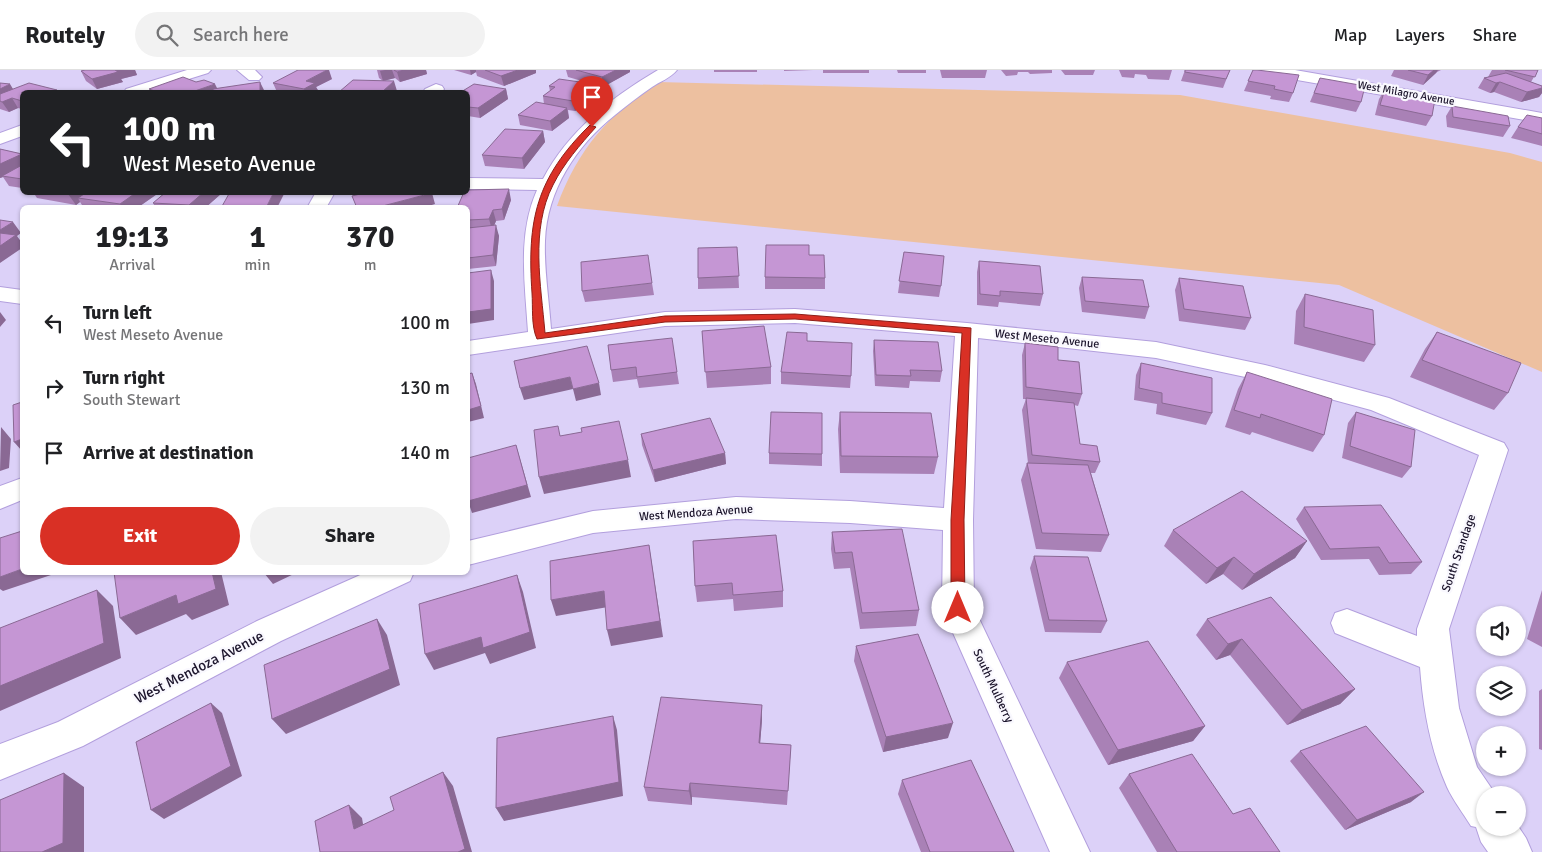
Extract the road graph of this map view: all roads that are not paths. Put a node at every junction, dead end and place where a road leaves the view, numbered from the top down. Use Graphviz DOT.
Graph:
graph roads {
  1 [pos="203,70"];
  2 [pos="669,70"];
  3 [pos="1269,70"];
  4 [pos="1354,70"];
  5 [pos="1344,82"];
  6 [pos="138,90"];
  7 [pos="1542,118"];
  8 [pos="470,183"];
  9 [pos="549,185"];
  10 [pos="0,294"];
  11 [pos="20,297"];
  12 [pos="967,330"];
  13 [pos="540,336"];
  14 [pos="470,348"];
  15 [pos="1494,450"];
  16 [pos="20,490"];
  17 [pos="0,498"];
  18 [pos="958,520"];
  19 [pos="470,553"];
  20 [pos="392,575"];
  21 [pos="1347,622"];
  22 [pos="1436,658"];
  23 [pos="0,762"];
  24 [pos="1476,798"];
  25 [pos="1501,836"];
  26 [pos="1070,852"];
  27 [pos="1512,852"];
  1 -- 6 [label="street"];
  2 -- 9 [label="street"];
  3 -- 5 [label="street, West Milagro Avenue"];
  4 -- 5 [label="street"];
  5 -- 7 [label="street, West Milagro Avenue"];
  8 -- 9 [label="street"];
  9 -- 13 [label="street"];
  10 -- 11 [label="street"];
  12 -- 13 [label="street, West Meseto Avenue"];
  12 -- 15 [label="street, West Meseto Avenue"];
  12 -- 18 [label="street, South Mulberry"];
  13 -- 14 [label="street, West Meseto Avenue"];
  15 -- 22 [label="street, South Standage"];
  16 -- 17 [label="street"];
  18 -- 19 [label="street, West Mendoza Avenue"];
  18 -- 26 [label="street, South Mulberry"];
  20 -- 23 [label="street, West Mendoza Avenue"];
  21 -- 22 [label="street"];
  22 -- 24 [label="street, South Standage"];
  25 -- 27 [label="street"];
}
